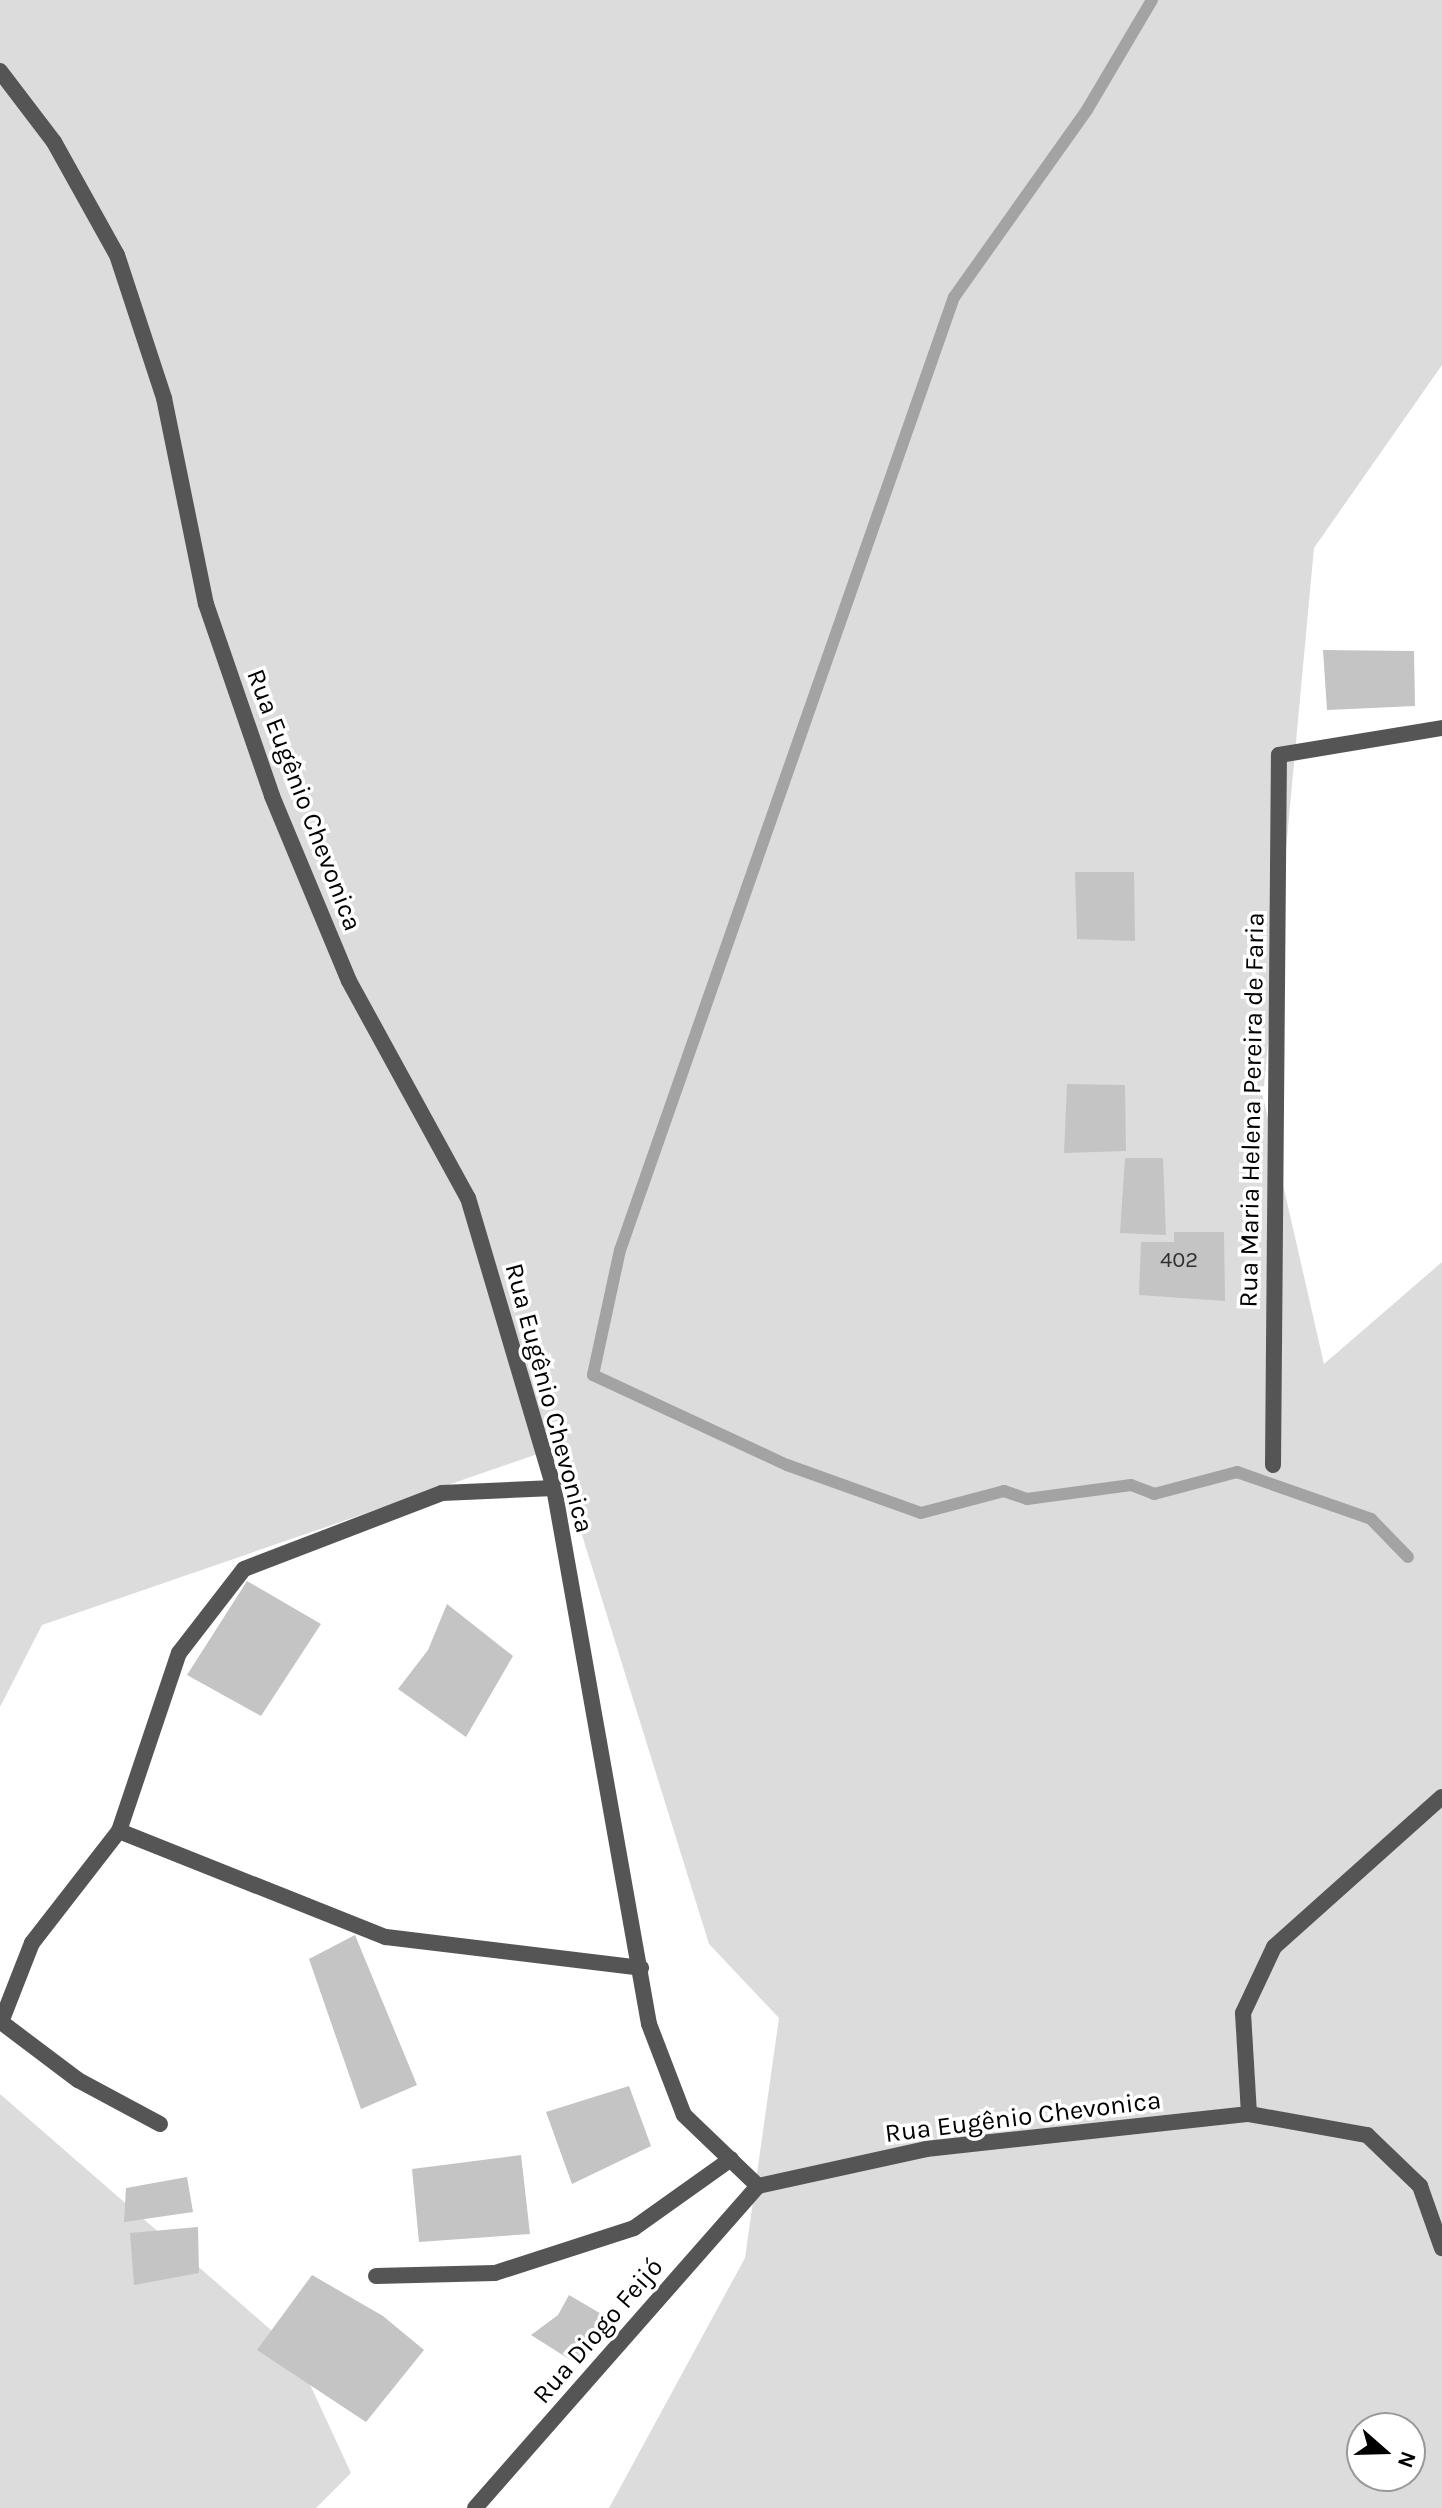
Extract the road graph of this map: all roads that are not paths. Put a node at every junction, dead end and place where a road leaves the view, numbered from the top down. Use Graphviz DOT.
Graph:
graph roads {
  1 [pos="0,71"];
  2 [pos="1442,728"];
  3 [pos="1273,1465"];
  4 [pos="554,1488"];
  5 [pos="1442,1797"];
  6 [pos="119,1831"];
  7 [pos="641,1968"];
  8 [pos="1,2021"];
  9 [pos="1249,2114"];
  10 [pos="160,2124"];
  11 [pos="731,2159"];
  12 [pos="758,2186"];
  13 [pos="1442,2248"];
  14 [pos="376,2276"];
  15 [pos="475,2508"];
  1 -- 4 [label="street, Rua Eugênio Chevonica"];
  2 -- 3 [label="street, Rua Maria Helena Pereira de Faria"];
  4 -- 6 [label="street"];
  4 -- 7 [label="street, Rua Eugênio Chevonica"];
  5 -- 9 [label="street"];
  6 -- 7 [label="street"];
  6 -- 8 [label="street"];
  7 -- 11 [label="street, Rua Eugênio Chevonica"];
  8 -- 10 [label="street"];
  9 -- 12 [label="street, Rua Eugênio Chevonica"];
  9 -- 13 [label="street, Rua Eugênio Chevonica"];
  11 -- 12 [label="street, Rua Eugênio Chevonica"];
  11 -- 14 [label="street"];
  12 -- 15 [label="street, Rua Diogo Feijó"];
}
